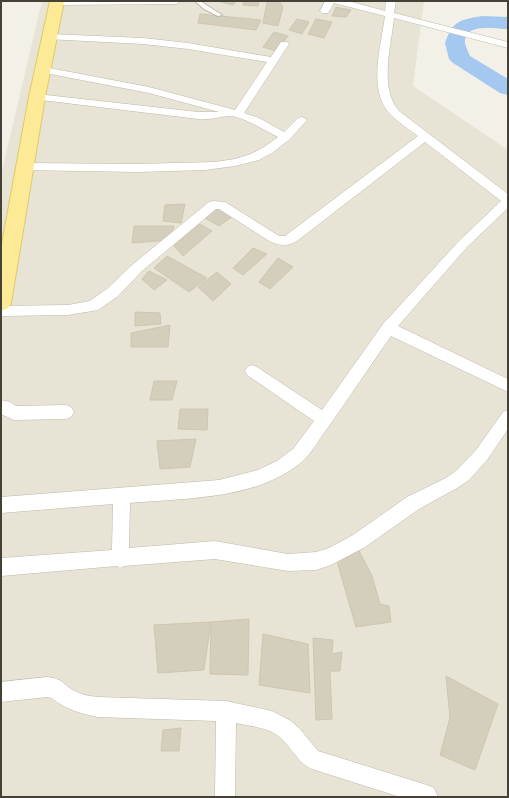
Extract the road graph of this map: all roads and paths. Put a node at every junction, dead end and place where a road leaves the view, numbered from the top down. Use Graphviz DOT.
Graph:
graph roads {
  1 [pos="57,1"];
  2 [pos="176,1"];
  3 [pos="197,1"];
  4 [pos="330,1"];
  5 [pos="337,1"];
  6 [pos="391,1"];
  7 [pos="351,2"];
  8 [pos="325,11"];
  9 [pos="220,15"];
  10 [pos="394,16"];
  11 [pos="50,37"];
  12 [pos="284,44"];
  13 [pos="508,46"];
  14 [pos="273,60"];
  15 [pos="44,70"];
  16 [pos="37,97"];
  17 [pos="234,113"];
  18 [pos="302,120"];
  19 [pos="426,136"];
  20 [pos="286,137"];
  21 [pos="25,167"];
  22 [pos="508,200"];
  23 [pos="1,303"];
  24 [pos="1,311"];
  25 [pos="388,328"];
  26 [pos="252,371"];
  27 [pos="508,386"];
  28 [pos="1,407"];
  29 [pos="66,412"];
  30 [pos="508,417"];
  31 [pos="324,419"];
  32 [pos="122,496"];
  33 [pos="1,505"];
  34 [pos="120,559"];
  35 [pos="1,567"];
  36 [pos="1,692"];
  37 [pos="226,711"];
  38 [pos="427,795"];
  39 [pos="225,797"];
  1 -- 2 [label="street"];
  1 -- 11 [label="main road"];
  3 -- 9 [label="lane"];
  4 -- 8 [label="street"];
  5 -- 7 [label="street"];
  6 -- 10 [label="street"];
  7 -- 10 [label="street"];
  10 -- 13 [label="street"];
  10 -- 19 [label="street"];
  11 -- 14 [label="street"];
  11 -- 15 [label="main road"];
  12 -- 14 [label="street"];
  14 -- 17 [label="street"];
  15 -- 16 [label="main road"];
  15 -- 17 [label="street"];
  16 -- 17 [label="street"];
  16 -- 21 [label="main road"];
  17 -- 20 [label="street"];
  18 -- 20 [label="street"];
  19 -- 22 [label="street"];
  19 -- 24 [label="street"];
  20 -- 21 [label="street"];
  21 -- 23 [label="main road"];
  22 -- 25 [label="street"];
  25 -- 27 [label="street"];
  25 -- 31 [label="street"];
  26 -- 31 [label="street"];
  28 -- 29 [label="street"];
  30 -- 34 [label="street"];
  31 -- 32 [label="street"];
  32 -- 33 [label="street"];
  32 -- 34 [label="street"];
  34 -- 35 [label="street"];
  36 -- 37 [label="street"];
  37 -- 38 [label="street"];
  37 -- 39 [label="street"];
}
